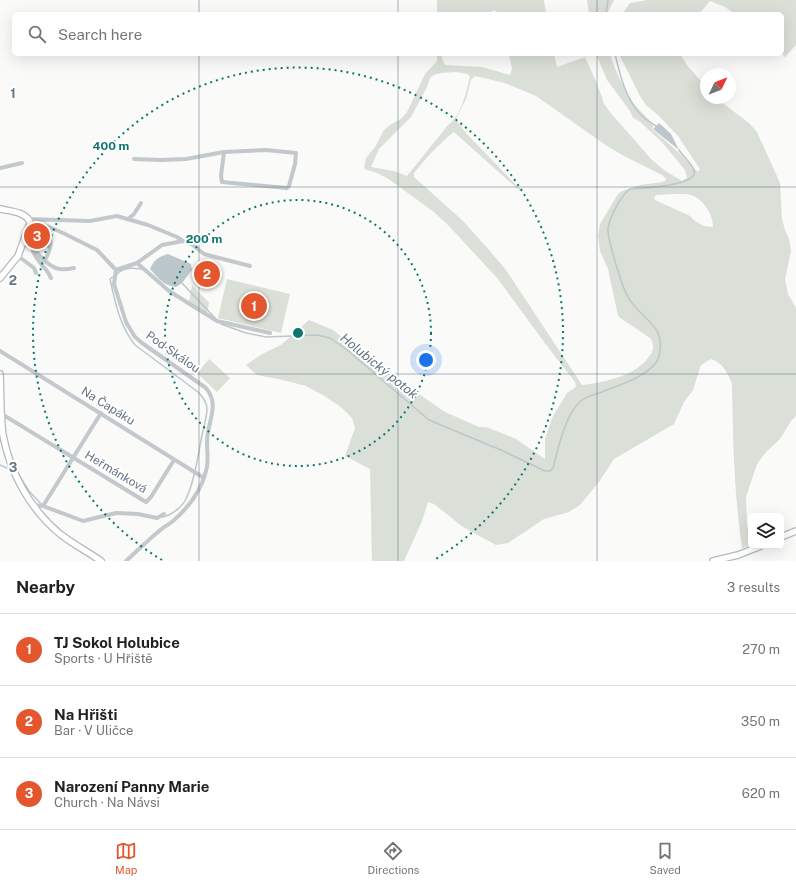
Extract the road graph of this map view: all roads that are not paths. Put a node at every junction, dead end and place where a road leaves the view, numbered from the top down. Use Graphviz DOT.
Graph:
graph roads {
  1 [pos="224,152"];
  2 [pos="134,159"];
  3 [pos="22,163"];
  4 [pos="0,168"];
  5 [pos="141,203"];
  6 [pos="0,209"];
  7 [pos="28,219"];
  8 [pos="128,219"];
  9 [pos="41,223"];
  10 [pos="25,237"];
  11 [pos="183,241"];
  12 [pos="33,249"];
  13 [pos="18,256"];
  14 [pos="44,261"];
  15 [pos="137,263"];
  16 [pos="250,266"];
  17 [pos="74,268"];
  18 [pos="116,270"];
  19 [pos="36,273"];
  20 [pos="0,278"];
  21 [pos="51,278"];
  22 [pos="270,333"];
  23 [pos="0,351"];
  24 [pos="0,374"];
  25 [pos="1,413"];
  26 [pos="101,413"];
  27 [pos="74,458"];
  28 [pos="174,460"];
  29 [pos="204,478"];
  30 [pos="32,505"];
  31 [pos="43,506"];
  32 [pos="164,514"];
  33 [pos="796,531"];
  34 [pos="784,536"];
  35 [pos="752,549"];
  36 [pos="101,561"];
  37 [pos="126,561"];
  38 [pos="713,561"];
  1 -- 1 [label="street"];
  1 -- 2 [label="street"];
  3 -- 4 [label="street"];
  5 -- 8 [label="street"];
  6 -- 7 [label="street"];
  7 -- 8 [label="street"];
  7 -- 9 [label="street"];
  7 -- 10 [label="street"];
  8 -- 11 [label="street"];
  9 -- 14 [label="street"];
  9 -- 18 [label="street"];
  10 -- 12 [label="street"];
  10 -- 13 [label="street"];
  11 -- 15 [label="street"];
  11 -- 16 [label="street"];
  12 -- 14 [label="street"];
  12 -- 21 [label="street"];
  13 -- 19 [label="street"];
  13 -- 20 [label="street"];
  14 -- 17 [label="street"];
  15 -- 18 [label="street"];
  15 -- 22 [label="street"];
  18 -- 29 [label="street, Pod Skálou"];
  23 -- 26 [label="street, Na Čapáku"];
  24 -- 25 [label="street"];
  25 -- 27 [label="street, Heřmánková"];
  25 -- 30 [label="street"];
  26 -- 27 [label="street, Heřmánková"];
  26 -- 28 [label="street, Na Čapáku"];
  27 -- 28 [label="street, Heřmánková"];
  27 -- 31 [label="street, Heřmánková"];
  28 -- 29 [label="street, Na Čapáku"];
  29 -- 37 [label="street, Pod Skálou"];
  30 -- 31 [label="street"];
  30 -- 36 [label="street"];
  31 -- 32 [label="street"];
  33 -- 34 [label="street"];
  35 -- 38 [label="street"];
}
